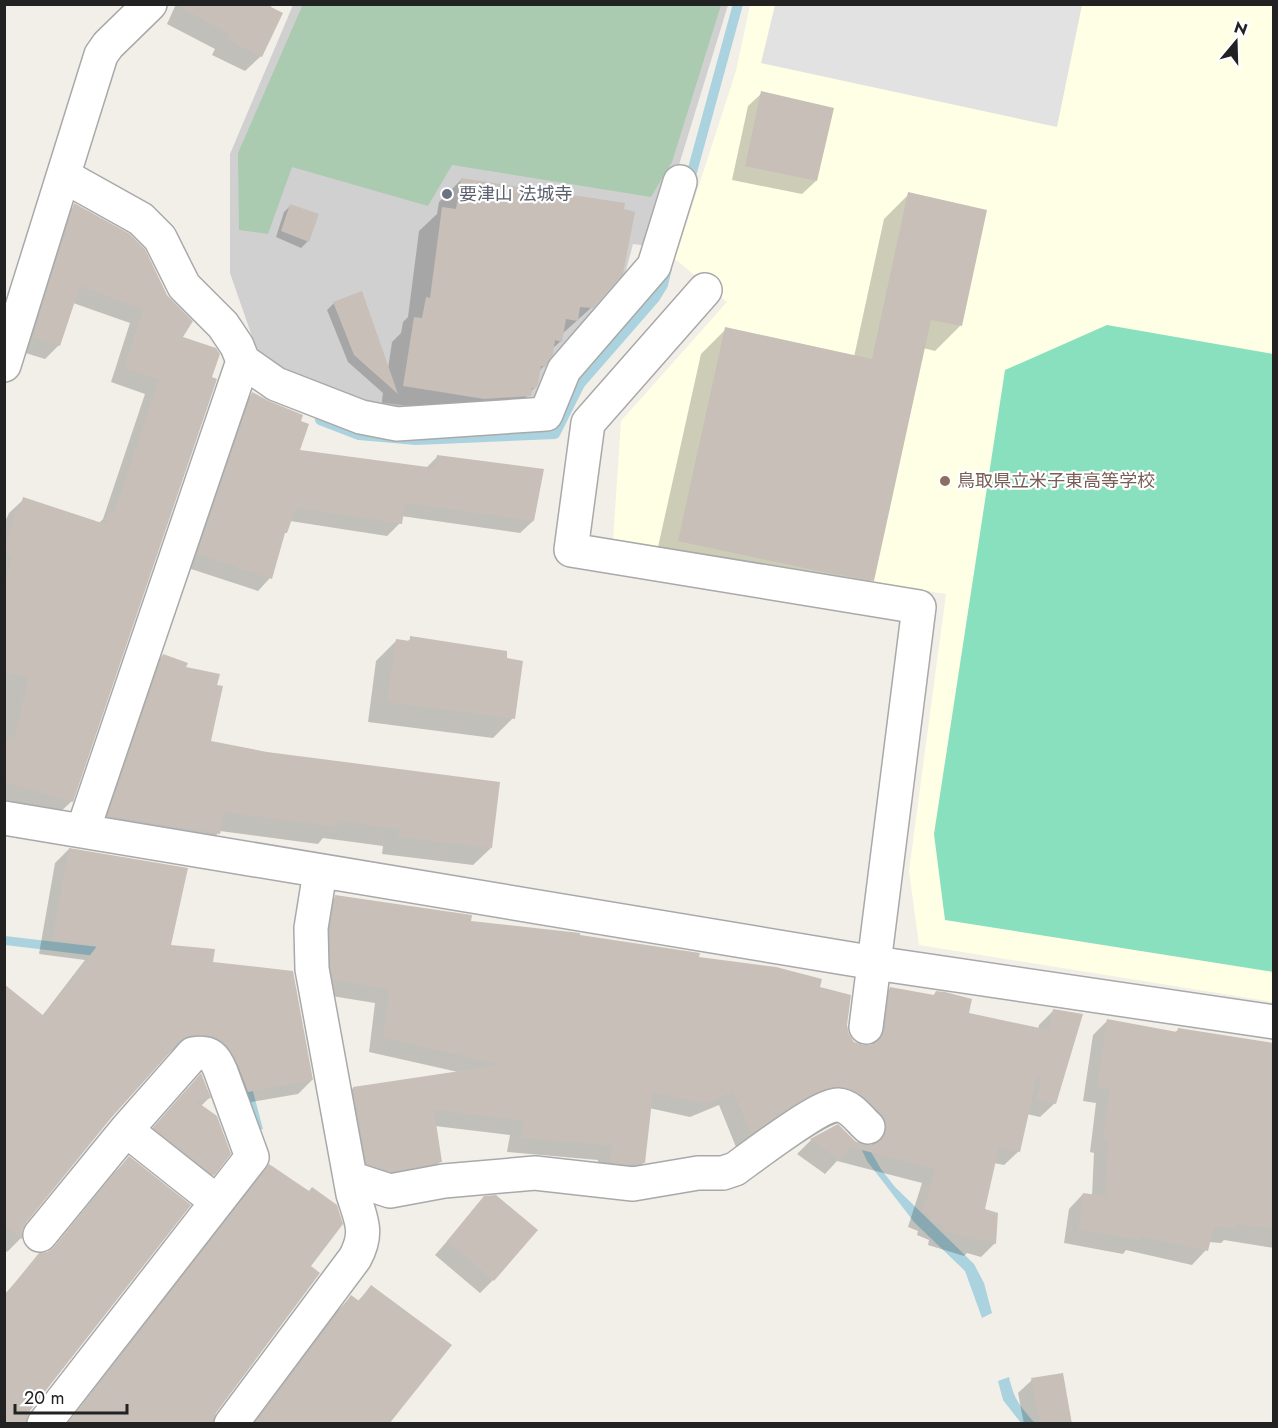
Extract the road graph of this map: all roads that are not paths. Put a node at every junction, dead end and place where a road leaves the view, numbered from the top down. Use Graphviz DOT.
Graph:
graph roads {
  1 [pos="150,4"];
  2 [pos="64,176"];
  3 [pos="680,182"];
  4 [pos="705,290"];
  5 [pos="243,362"];
  6 [pos="4,365"];
  7 [pos="4,818"];
  8 [pos="83,830"];
  9 [pos="320,872"];
  10 [pos="875,963"];
  11 [pos="1274,1022"];
  12 [pos="866,1027"];
  13 [pos="868,1127"];
  14 [pos="126,1130"];
  15 [pos="350,1178"];
  16 [pos="217,1202"];
  17 [pos="40,1234"];
  18 [pos="44,1424"];
  19 [pos="231,1424"];
  1 -- 2 [label="street"];
  2 -- 5 [label="street"];
  2 -- 6 [label="street"];
  3 -- 5 [label="street"];
  4 -- 10 [label="street"];
  5 -- 8 [label="street"];
  7 -- 8 [label="street"];
  8 -- 9 [label="street"];
  9 -- 10 [label="street"];
  9 -- 15 [label="street"];
  10 -- 11 [label="street"];
  10 -- 12 [label="street"];
  13 -- 15 [label="street"];
  14 -- 16 [label="street"];
  14 -- 16 [label="street"];
  14 -- 17 [label="street"];
  15 -- 19 [label="street"];
  16 -- 18 [label="street"];
}
